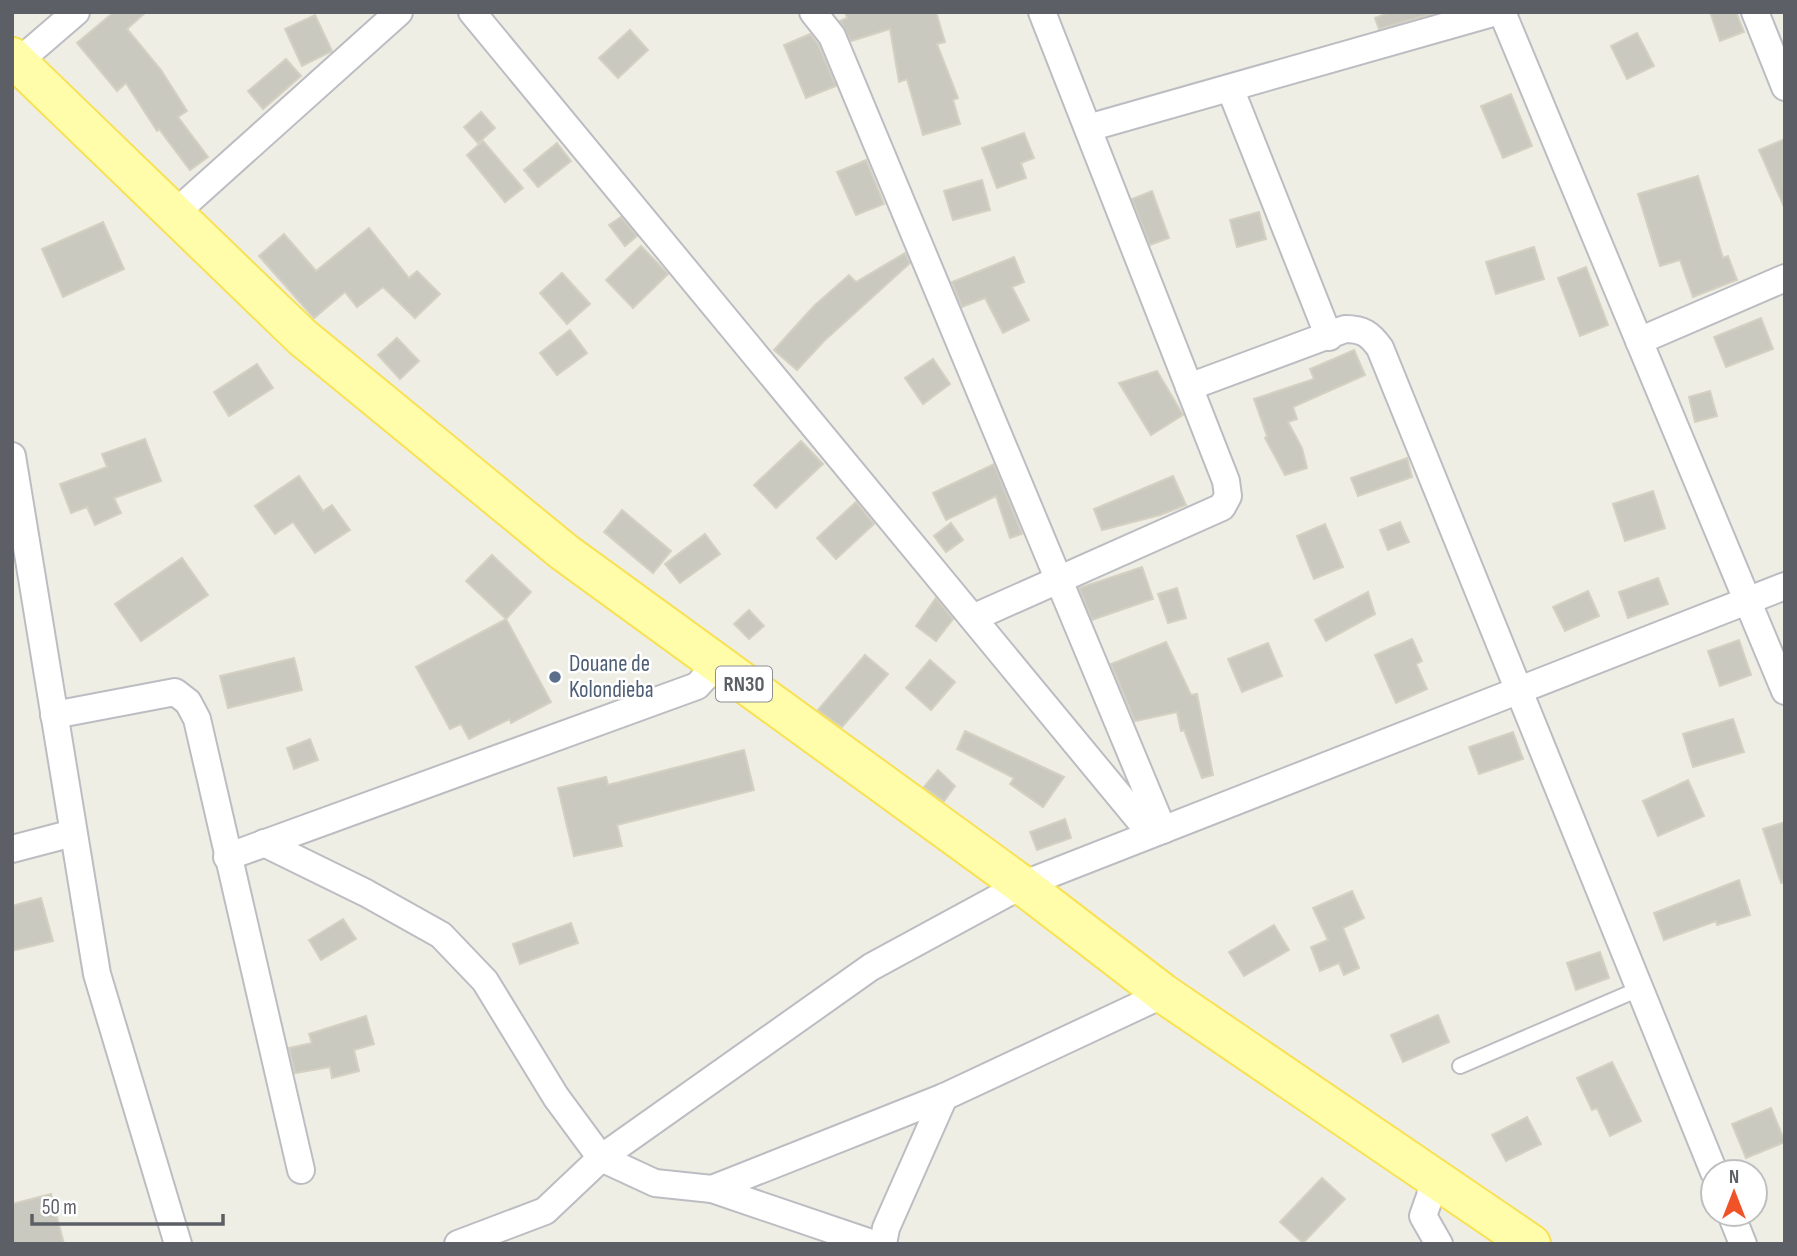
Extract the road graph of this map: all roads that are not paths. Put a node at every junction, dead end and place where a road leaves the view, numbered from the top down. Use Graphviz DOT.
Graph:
graph roads {
  1 [pos="76,12"];
  2 [pos="399,12"];
  3 [pos="472,12"];
  4 [pos="813,12"];
  5 [pos="1042,12"];
  6 [pos="1499,12"];
  7 [pos="1755,12"];
  8 [pos="15,60"];
  9 [pos="1785,87"];
  10 [pos="1230,88"];
  11 [pos="1088,128"];
  12 [pos="174,214"];
  13 [pos="1785,278"];
  14 [pos="1329,337"];
  15 [pos="1639,341"];
  16 [pos="1189,387"];
  17 [pos="12,456"];
  18 [pos="16,497"];
  19 [pos="1059,580"];
  20 [pos="1785,586"];
  21 [pos="1747,601"];
  22 [pos="975,617"];
  23 [pos="718,664"];
  24 [pos="1518,690"];
  25 [pos="1785,691"];
  26 [pos="54,715"];
  27 [pos="1157,832"];
  28 [pos="73,833"];
  29 [pos="264,844"];
  30 [pos="12,849"];
  31 [pos="227,857"];
  32 [pos="1021,885"];
  33 [pos="1639,989"];
  34 [pos="1164,994"];
  35 [pos="1460,1066"];
  36 [pos="944,1097"];
  37 [pos="601,1158"];
  38 [pos="1708,1158"];
  39 [pos="301,1170"];
  40 [pos="1436,1179"];
  41 [pos="712,1189"];
  42 [pos="178,1244"];
  43 [pos="458,1244"];
  44 [pos="874,1244"];
  45 [pos="883,1244"];
  46 [pos="1438,1244"];
  47 [pos="1531,1244"];
  1 -- 8 [label="street"];
  2 -- 12 [label="street"];
  3 -- 22 [label="street"];
  4 -- 19 [label="street"];
  5 -- 11 [label="street"];
  6 -- 10 [label="street"];
  6 -- 15 [label="street"];
  7 -- 9 [label="street"];
  8 -- 12 [label="main road, RN30"];
  10 -- 11 [label="street"];
  10 -- 14 [label="street"];
  11 -- 16 [label="street"];
  12 -- 23 [label="main road, RN30"];
  13 -- 15 [label="street"];
  14 -- 16 [label="street"];
  14 -- 24 [label="street"];
  15 -- 21 [label="street"];
  16 -- 19 [label="street"];
  17 -- 18 [label="street"];
  18 -- 26 [label="street"];
  19 -- 22 [label="street"];
  19 -- 27 [label="street"];
  20 -- 21 [label="street"];
  21 -- 24 [label="street"];
  21 -- 25 [label="street"];
  22 -- 27 [label="street"];
  23 -- 29 [label="street"];
  23 -- 32 [label="main road, RN30"];
  24 -- 27 [label="street"];
  24 -- 33 [label="street"];
  26 -- 28 [label="street"];
  26 -- 31 [label="street"];
  27 -- 32 [label="street"];
  28 -- 30 [label="street"];
  28 -- 42 [label="street"];
  29 -- 31 [label="street"];
  29 -- 37 [label="street"];
  31 -- 39 [label="street"];
  32 -- 34 [label="main road, RN30"];
  32 -- 37 [label="street"];
  33 -- 35 [label="lane"];
  33 -- 38 [label="street"];
  34 -- 36 [label="street"];
  34 -- 40 [label="main road, RN30"];
  36 -- 41 [label="street"];
  36 -- 45 [label="street"];
  37 -- 41 [label="street"];
  37 -- 43 [label="street"];
  40 -- 46 [label="street"];
  40 -- 47 [label="main road, RN30"];
  41 -- 44 [label="street"];
}
